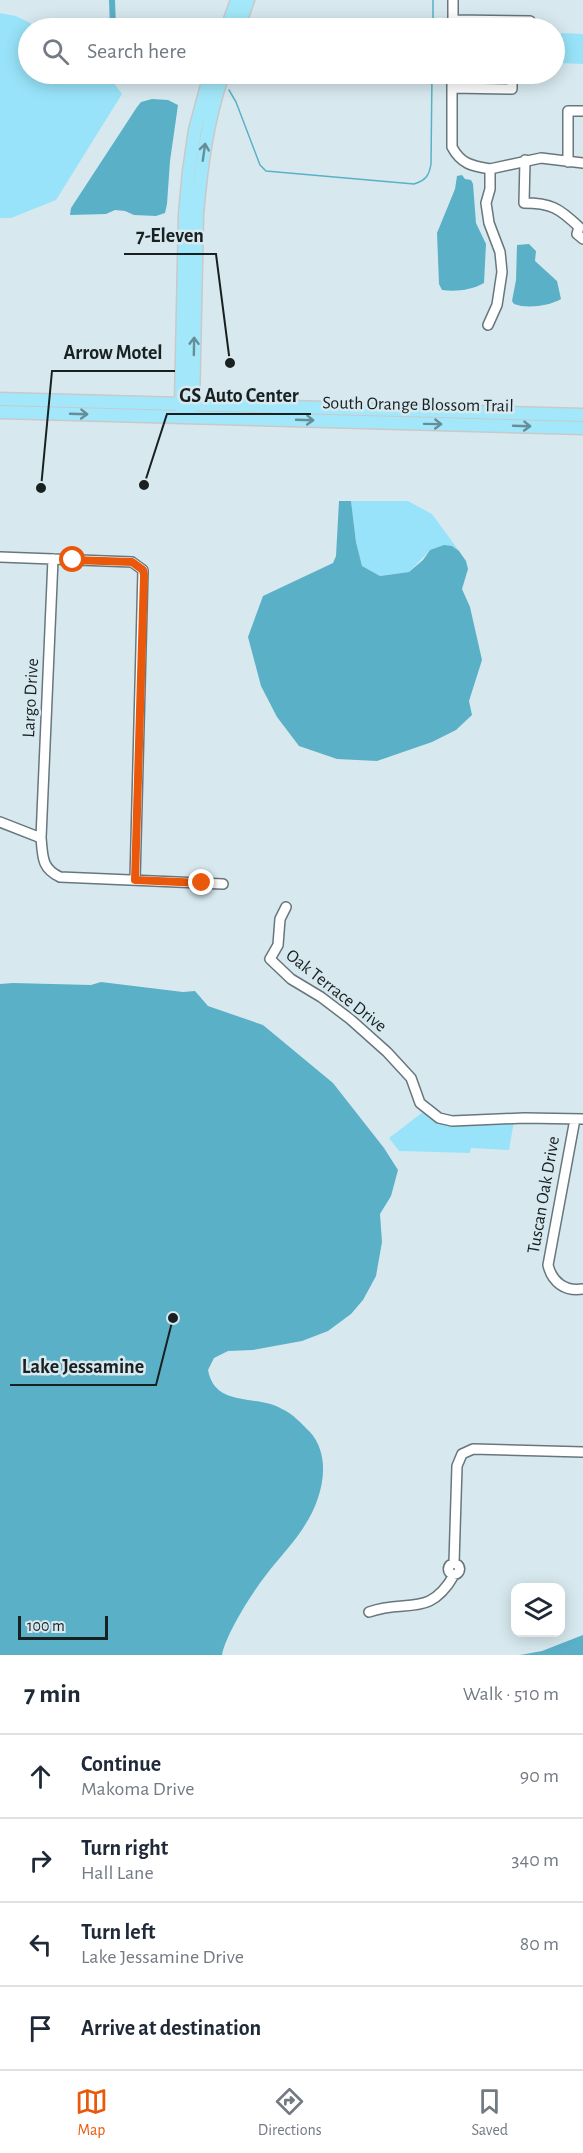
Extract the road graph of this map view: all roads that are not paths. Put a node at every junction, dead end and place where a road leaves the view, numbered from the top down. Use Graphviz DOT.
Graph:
graph roads {
  1 [pos="237,0"];
  2 [pos="248,0"];
  3 [pos="453,0"];
  4 [pos="230,18"];
  5 [pos="242,18"];
  6 [pos="453,18"];
  7 [pos="207,84"];
  8 [pos="219,84"];
  9 [pos="452,84"];
  10 [pos="512,84"];
  11 [pos="452,88"];
  12 [pos="583,111"];
  13 [pos="525,160"];
  14 [pos="568,162"];
  15 [pos="583,164"];
  16 [pos="490,169"];
  17 [pos="191,215"];
  18 [pos="581,226"];
  19 [pos="583,239"];
  20 [pos="488,325"];
  21 [pos="0,399"];
  22 [pos="186,409"];
  23 [pos="0,412"];
  24 [pos="487,413"];
  25 [pos="583,416"];
  26 [pos="464,424"];
  27 [pos="583,428"];
  28 [pos="0,557"];
  29 [pos="53,559"];
  30 [pos="0,822"];
  31 [pos="41,838"];
  32 [pos="135,880"];
  33 [pos="223,884"];
  34 [pos="286,907"];
  35 [pos="579,1119"];
  36 [pos="583,1289"];
  37 [pos="583,1452"];
  38 [pos="369,1612"];
  1 -- 4 [label="main road"];
  2 -- 5 [label="main road"];
  3 -- 6 [label="street"];
  7 -- 17 [label="main road"];
  17 -- 8 [label="main road, one-way"];
  9 -- 11 [label="street"];
  10 -- 11 [label="street"];
  11 -- 16 [label="street"];
  12 -- 14 [label="street"];
  13 -- 14 [label="street"];
  13 -- 16 [label="street"];
  13 -- 18 [label="street"];
  14 -- 15 [label="street"];
  16 -- 20 [label="street"];
  17 -- 22 [label="main road"];
  18 -- 19 [label="street"];
  21 -- 22 [label="main road, South Orange Blossom Trail"];
  23 -- 22 [label="main road, South Orange Blossom Trail, one-way"];
  22 -- 24 [label="main road, South Orange Blossom Trail"];
  22 -- 26 [label="main road, South Orange Blossom Trail, one-way"];
  24 -- 25 [label="main road, South Orange Blossom Trail"];
  24 -- 26 [label="main road"];
  26 -- 27 [label="main road, South Orange Blossom Trail, one-way"];
  28 -- 29 [label="street"];
  29 -- 31 [label="street, Largo Drive"];
  29 -- 32 [label="street"];
  30 -- 31 [label="street"];
  31 -- 32 [label="street, Largo Drive"];
  32 -- 33 [label="street, Largo Drive"];
  34 -- 35 [label="street, Oak Terrace Drive"];
  35 -- 36 [label="street, Tuscan Oak Drive"];
  37 -- 38 [label="street"];
}
